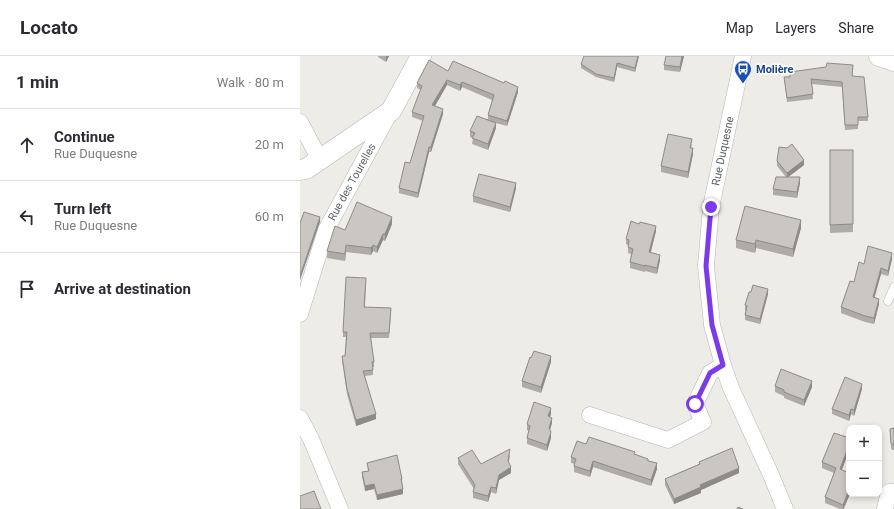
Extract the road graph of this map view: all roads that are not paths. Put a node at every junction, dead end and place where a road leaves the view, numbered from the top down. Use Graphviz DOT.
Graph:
graph roads {
  1 [pos="421,56"];
  2 [pos="743,56"];
  3 [pos="878,56"];
  4 [pos="894,62"];
  5 [pos="391,112"];
  6 [pos="300,122"];
  7 [pos="320,160"];
  8 [pos="300,170"];
  9 [pos="894,286"];
  10 [pos="888,301"];
  11 [pos="300,314"];
  12 [pos="723,365"];
  13 [pos="590,415"];
  14 [pos="300,418"];
  15 [pos="894,492"];
  16 [pos="340,509"];
  17 [pos="785,509"];
  18 [pos="886,509"];
  1 -- 5 [label="street, Rue des Tourelles"];
  2 -- 12 [label="street, Rue Duquesne"];
  3 -- 4 [label="street"];
  5 -- 7 [label="street"];
  5 -- 11 [label="street, Rue des Tourelles"];
  6 -- 7 [label="street"];
  7 -- 8 [label="street"];
  9 -- 10 [label="lane"];
  12 -- 13 [label="street"];
  12 -- 17 [label="street, Rue Duquesne"];
  14 -- 16 [label="street"];
  15 -- 18 [label="street"];
}
